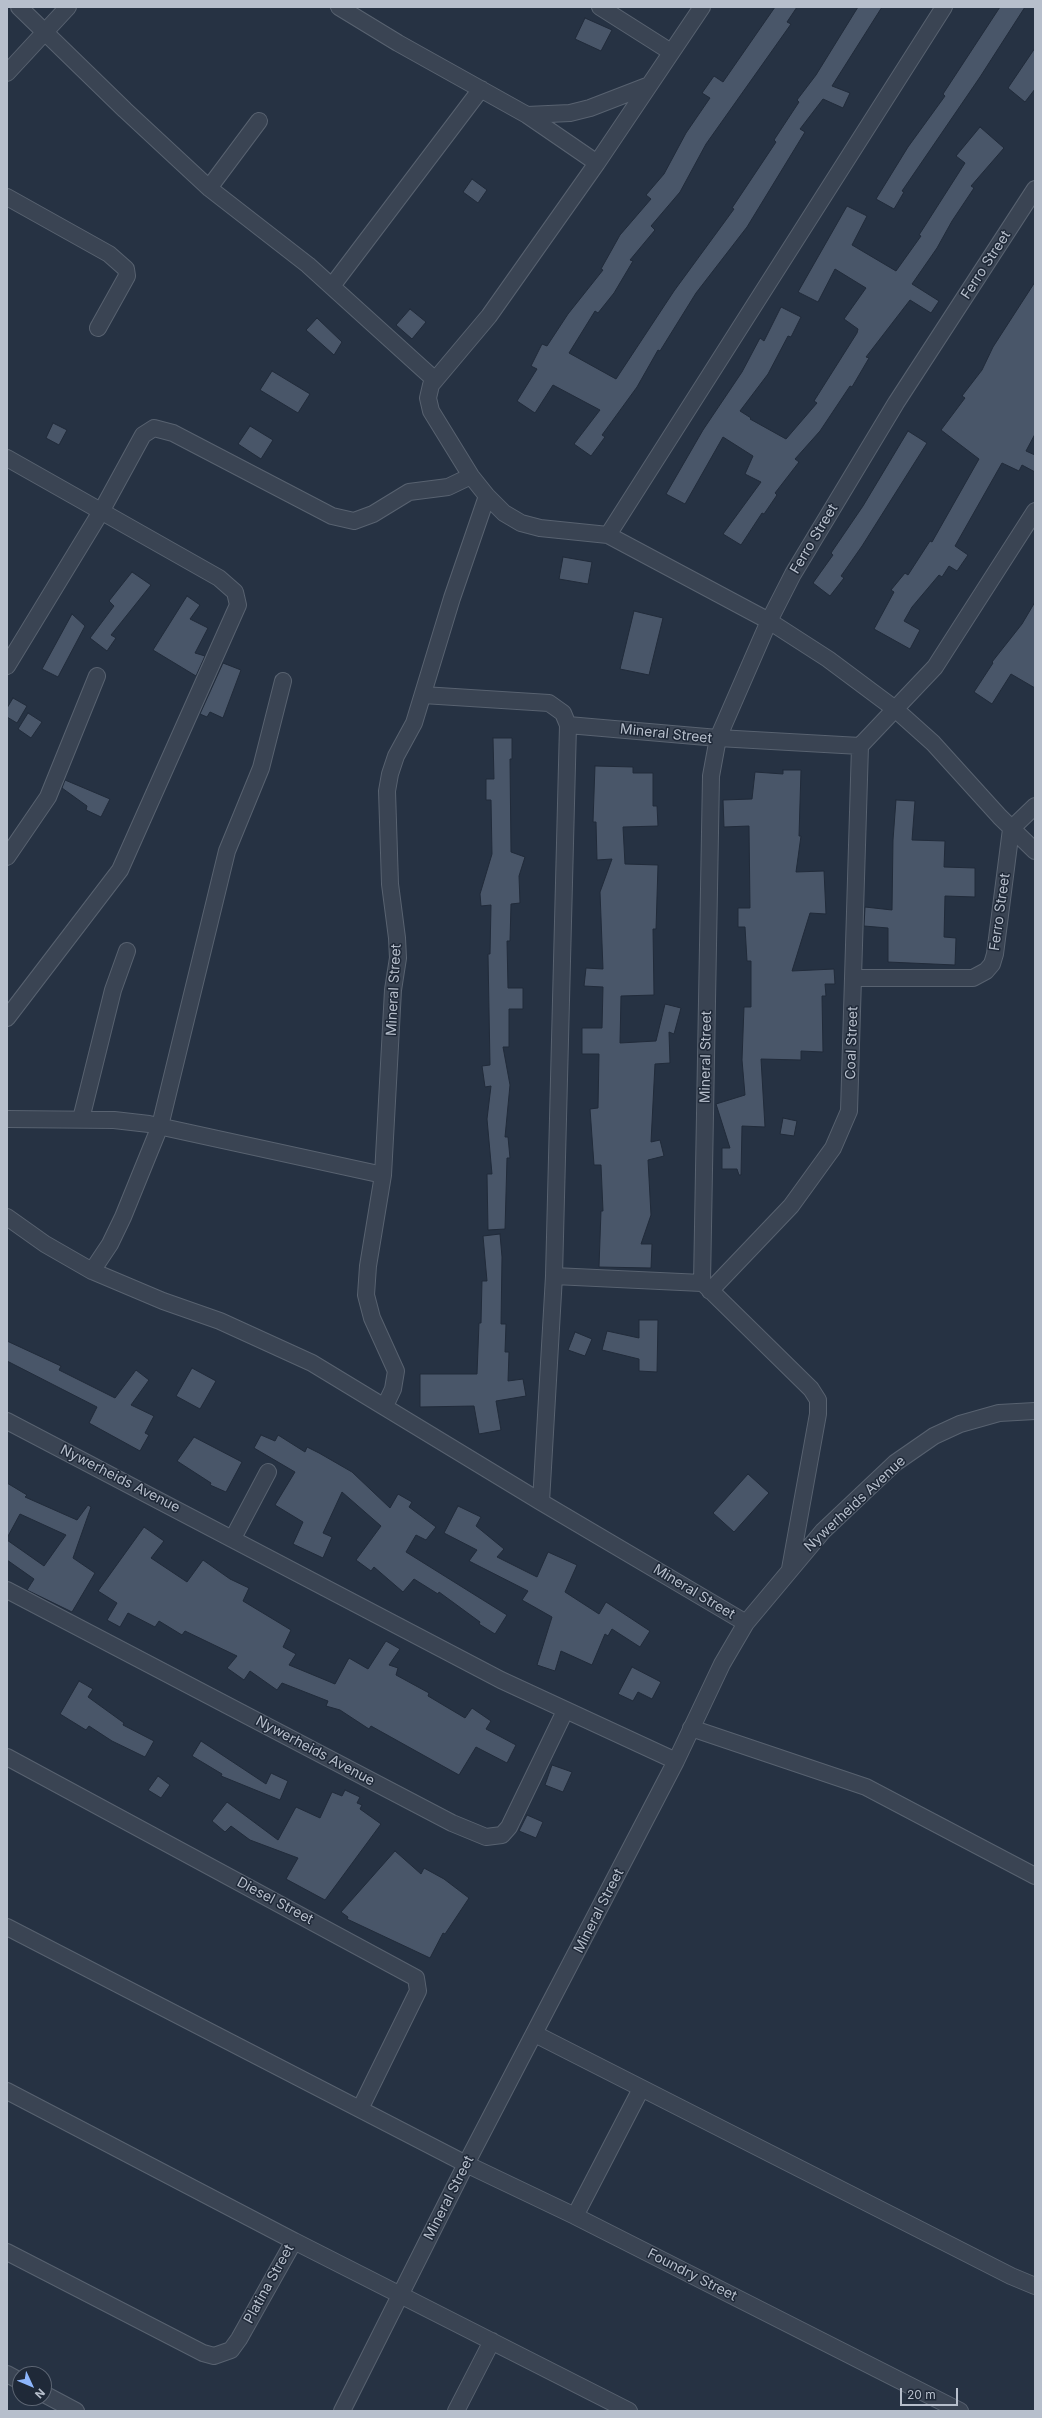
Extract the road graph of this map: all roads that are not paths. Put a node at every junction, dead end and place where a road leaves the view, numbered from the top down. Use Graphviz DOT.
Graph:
graph roads {
  1 [pos="19,7"];
  2 [pos="68,7"];
  3 [pos="340,7"];
  4 [pos="600,7"];
  5 [pos="702,7"];
  6 [pos="944,7"];
  7 [pos="44,31"];
  8 [pos="671,52"];
  9 [pos="7,73"];
  10 [pos="647,86"];
  11 [pos="481,89"];
  12 [pos="527,115"];
  13 [pos="259,121"];
  14 [pos="597,163"];
  15 [pos="209,188"];
  16 [pos="1035,189"];
  17 [pos="7,197"];
  18 [pos="332,286"];
  19 [pos="98,328"];
  20 [pos="436,380"];
  21 [pos="7,458"];
  22 [pos="471,476"];
  23 [pos="487,496"];
  24 [pos="102,510"];
  25 [pos="1035,511"];
  26 [pos="608,535"];
  27 [pos="769,621"];
  28 [pos="7,666"];
  29 [pos="97,676"];
  30 [pos="283,681"];
  31 [pos="423,695"];
  32 [pos="895,708"];
  33 [pos="568,725"];
  34 [pos="718,738"];
  35 [pos="860,746"];
  36 [pos="1035,806"];
  37 [pos="1006,823"];
  38 [pos="1035,851"];
  39 [pos="7,857"];
  40 [pos="127,951"];
  41 [pos="854,978"];
  42 [pos="7,1018"];
  43 [pos="7,1119"];
  44 [pos="81,1119"];
  45 [pos="160,1126"];
  46 [pos="383,1175"];
  47 [pos="7,1217"];
  48 [pos="92,1271"];
  49 [pos="554,1276"];
  50 [pos="706,1287"];
  51 [pos="385,1406"];
  52 [pos="1035,1411"];
  53 [pos="7,1421"];
  54 [pos="268,1472"];
  55 [pos="541,1502"];
  56 [pos="233,1538"];
  57 [pos="790,1569"];
  58 [pos="7,1590"];
  59 [pos="746,1623"];
  60 [pos="565,1711"];
  61 [pos="692,1728"];
  62 [pos="7,1757"];
  63 [pos="676,1761"];
  64 [pos="1035,1876"];
  65 [pos="7,1927"];
  66 [pos="535,2034"];
  67 [pos="641,2089"];
  68 [pos="7,2091"];
  69 [pos="360,2109"];
  70 [pos="466,2164"];
  71 [pos="576,2216"];
  72 [pos="294,2240"];
  73 [pos="7,2252"];
  74 [pos="1035,2286"];
  75 [pos="401,2294"];
  76 [pos="492,2341"];
  77 [pos="52,2398"];
  78 [pos="932,2405"];
  79 [pos="76,2411"];
  80 [pos="342,2411"];
  81 [pos="456,2411"];
  82 [pos="629,2411"];
  83 [pos="960,2411"];
  1 -- 7 [label="street"];
  2 -- 7 [label="street"];
  3 -- 11 [label="street"];
  4 -- 8 [label="street"];
  5 -- 8 [label="street"];
  6 -- 26 [label="street"];
  7 -- 9 [label="street"];
  7 -- 15 [label="street"];
  8 -- 10 [label="street"];
  10 -- 12 [label="street"];
  10 -- 14 [label="street"];
  11 -- 12 [label="street"];
  11 -- 18 [label="street"];
  12 -- 14 [label="street"];
  13 -- 15 [label="street"];
  14 -- 20 [label="street"];
  15 -- 18 [label="street"];
  16 -- 27 [label="street, Ferro Street"];
  17 -- 19 [label="street"];
  18 -- 20 [label="street"];
  20 -- 22 [label="street"];
  21 -- 24 [label="street"];
  22 -- 23 [label="street"];
  22 -- 24 [label="street"];
  23 -- 26 [label="street"];
  23 -- 31 [label="street, Mineral Street"];
  24 -- 28 [label="street"];
  24 -- 42 [label="street"];
  25 -- 32 [label="street"];
  26 -- 27 [label="street"];
  27 -- 32 [label="street"];
  27 -- 34 [label="street, Ferro Street"];
  29 -- 39 [label="street"];
  30 -- 45 [label="street"];
  31 -- 33 [label="street"];
  31 -- 46 [label="street, Mineral Street"];
  32 -- 35 [label="street"];
  32 -- 37 [label="street"];
  33 -- 34 [label="street, Mineral Street"];
  33 -- 49 [label="street"];
  34 -- 35 [label="street"];
  34 -- 50 [label="street, Mineral Street"];
  35 -- 41 [label="street, Coal Street"];
  36 -- 37 [label="street"];
  37 -- 38 [label="street"];
  37 -- 41 [label="street, Ferro Street"];
  40 -- 44 [label="street"];
  41 -- 50 [label="street, Coal Street"];
  43 -- 44 [label="street"];
  44 -- 45 [label="street"];
  45 -- 46 [label="street"];
  45 -- 48 [label="street"];
  46 -- 51 [label="street, Mineral Street"];
  47 -- 48 [label="street"];
  48 -- 51 [label="street"];
  49 -- 50 [label="street"];
  49 -- 55 [label="street"];
  50 -- 57 [label="street"];
  51 -- 55 [label="street, Mineral Street"];
  52 -- 57 [label="street, Nywerheids Avenue"];
  53 -- 56 [label="street, Nywerheids Avenue"];
  54 -- 56 [label="street"];
  55 -- 59 [label="street, Mineral Street"];
  56 -- 60 [label="street, Nywerheids Avenue"];
  57 -- 59 [label="street, Nywerheids Avenue"];
  58 -- 60 [label="street, Nywerheids Avenue"];
  59 -- 61 [label="street, Mineral Street"];
  60 -- 63 [label="street, Nywerheids Avenue"];
  61 -- 63 [label="street, Mineral Street"];
  61 -- 64 [label="street"];
  62 -- 69 [label="street, Diesel Street"];
  63 -- 66 [label="street, Mineral Street"];
  65 -- 69 [label="street"];
  66 -- 67 [label="street"];
  66 -- 70 [label="street, Mineral Street"];
  67 -- 71 [label="street"];
  67 -- 74 [label="street"];
  68 -- 72 [label="street, Platina Street"];
  69 -- 70 [label="street"];
  70 -- 71 [label="street, Foundry Street"];
  70 -- 75 [label="street, Mineral Street"];
  71 -- 78 [label="street, Foundry Street"];
  72 -- 73 [label="street, Platina Street"];
  72 -- 75 [label="street"];
  75 -- 76 [label="street"];
  75 -- 80 [label="street, Mineral Street"];
  76 -- 81 [label="street"];
  76 -- 82 [label="street"];
  77 -- 79 [label="street"];
  78 -- 83 [label="street, Foundry Street"];
}
